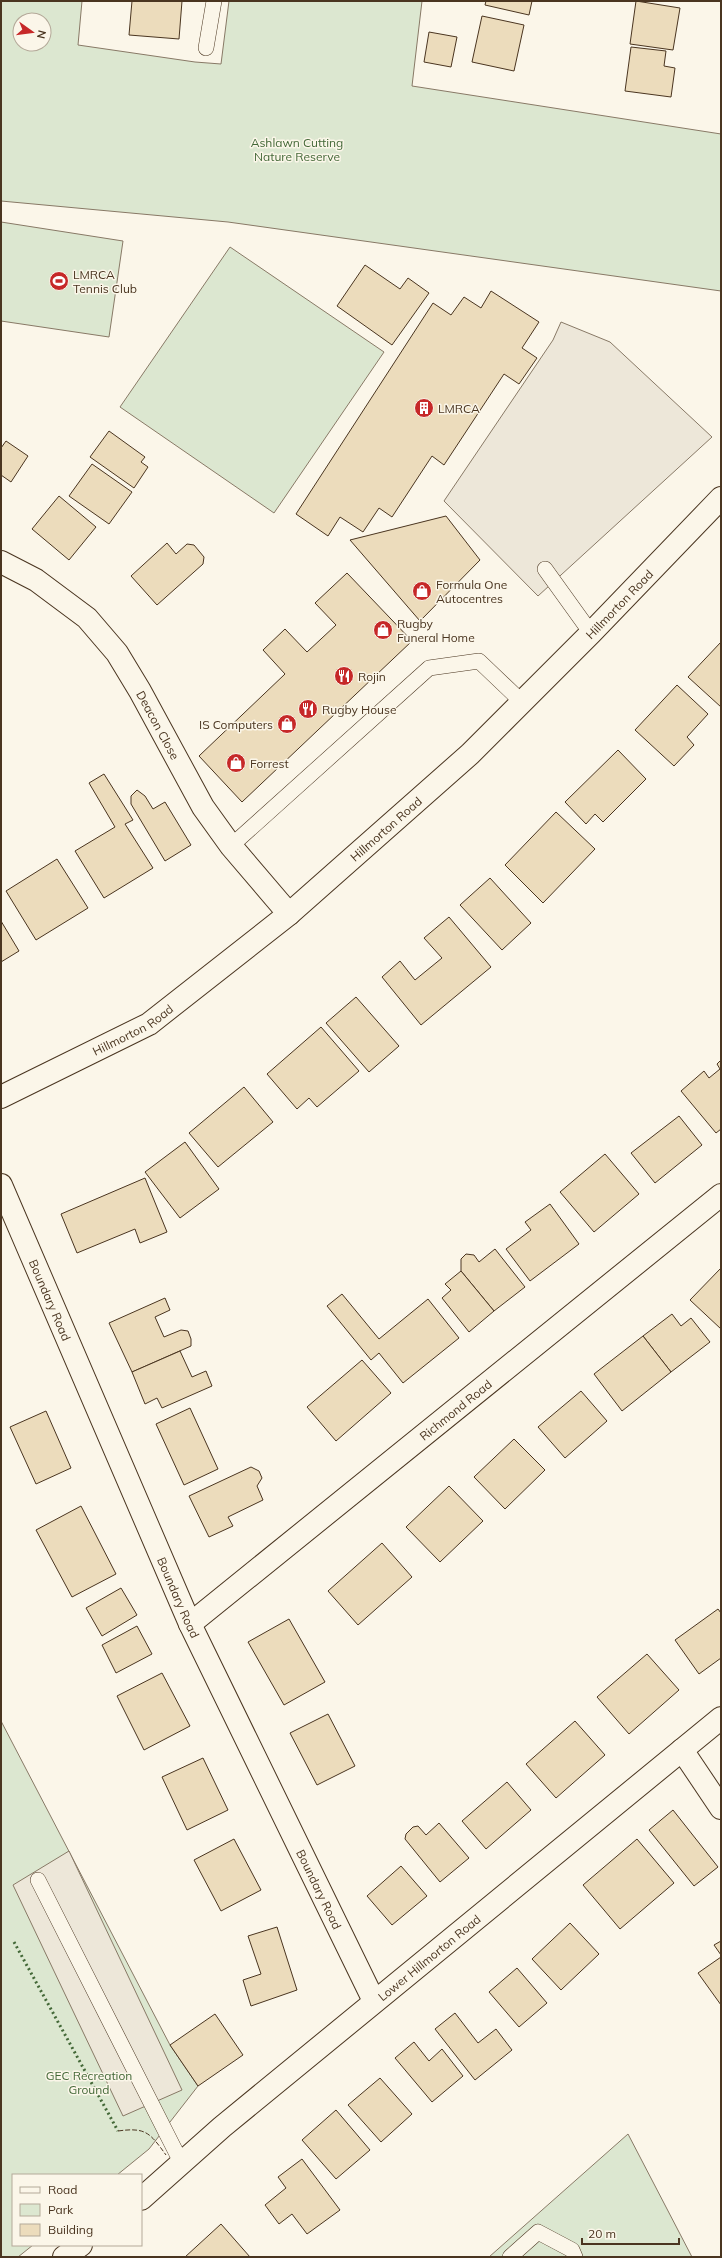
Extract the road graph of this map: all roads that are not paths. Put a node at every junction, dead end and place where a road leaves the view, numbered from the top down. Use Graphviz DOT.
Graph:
graph roads {
  1 [pos="214,1"];
  2 [pos="206,48"];
  3 [pos="721,498"];
  4 [pos="1,562"];
  5 [pos="545,569"];
  6 [pos="591,633"];
  7 [pos="522,702"];
  8 [pos="231,846"];
  9 [pos="289,914"];
  10 [pos="1,1097"];
  11 [pos="1,1185"];
  12 [pos="721,1195"];
  13 [pos="190,1624"];
  14 [pos="721,1718"];
  15 [pos="682,1750"];
  16 [pos="721,1808"];
  17 [pos="38,1880"];
  18 [pos="374,2001"];
  19 [pos="181,2162"];
  20 [pos="142,2199"];
  21 [pos="80,2246"];
  22 [pos="64,2257"];
  23 [pos="510,2257"];
  24 [pos="575,2257"];
  1 -- 2 [label="lane"];
  3 -- 6 [label="main road, Hillmorton Road"];
  4 -- 8 [label="main road, Deacon Close"];
  5 -- 6 [label="lane"];
  6 -- 7 [label="main road, Hillmorton Road"];
  7 -- 8 [label="lane"];
  7 -- 9 [label="main road, Hillmorton Road"];
  8 -- 9 [label="main road, Deacon Close"];
  9 -- 10 [label="main road, Hillmorton Road"];
  11 -- 13 [label="main road, Boundary Road"];
  12 -- 13 [label="main road, Richmond Road"];
  13 -- 18 [label="main road, Boundary Road"];
  14 -- 15 [label="main road, Lower Hillmorton Road"];
  15 -- 16 [label="main road"];
  15 -- 18 [label="main road, Lower Hillmorton Road"];
  17 -- 19 [label="lane"];
  18 -- 19 [label="main road, Lower Hillmorton Road"];
  19 -- 20 [label="main road, Lower Hillmorton Road"];
  21 -- 22 [label="main road"];
  23 -- 24 [label="lane"];
}
